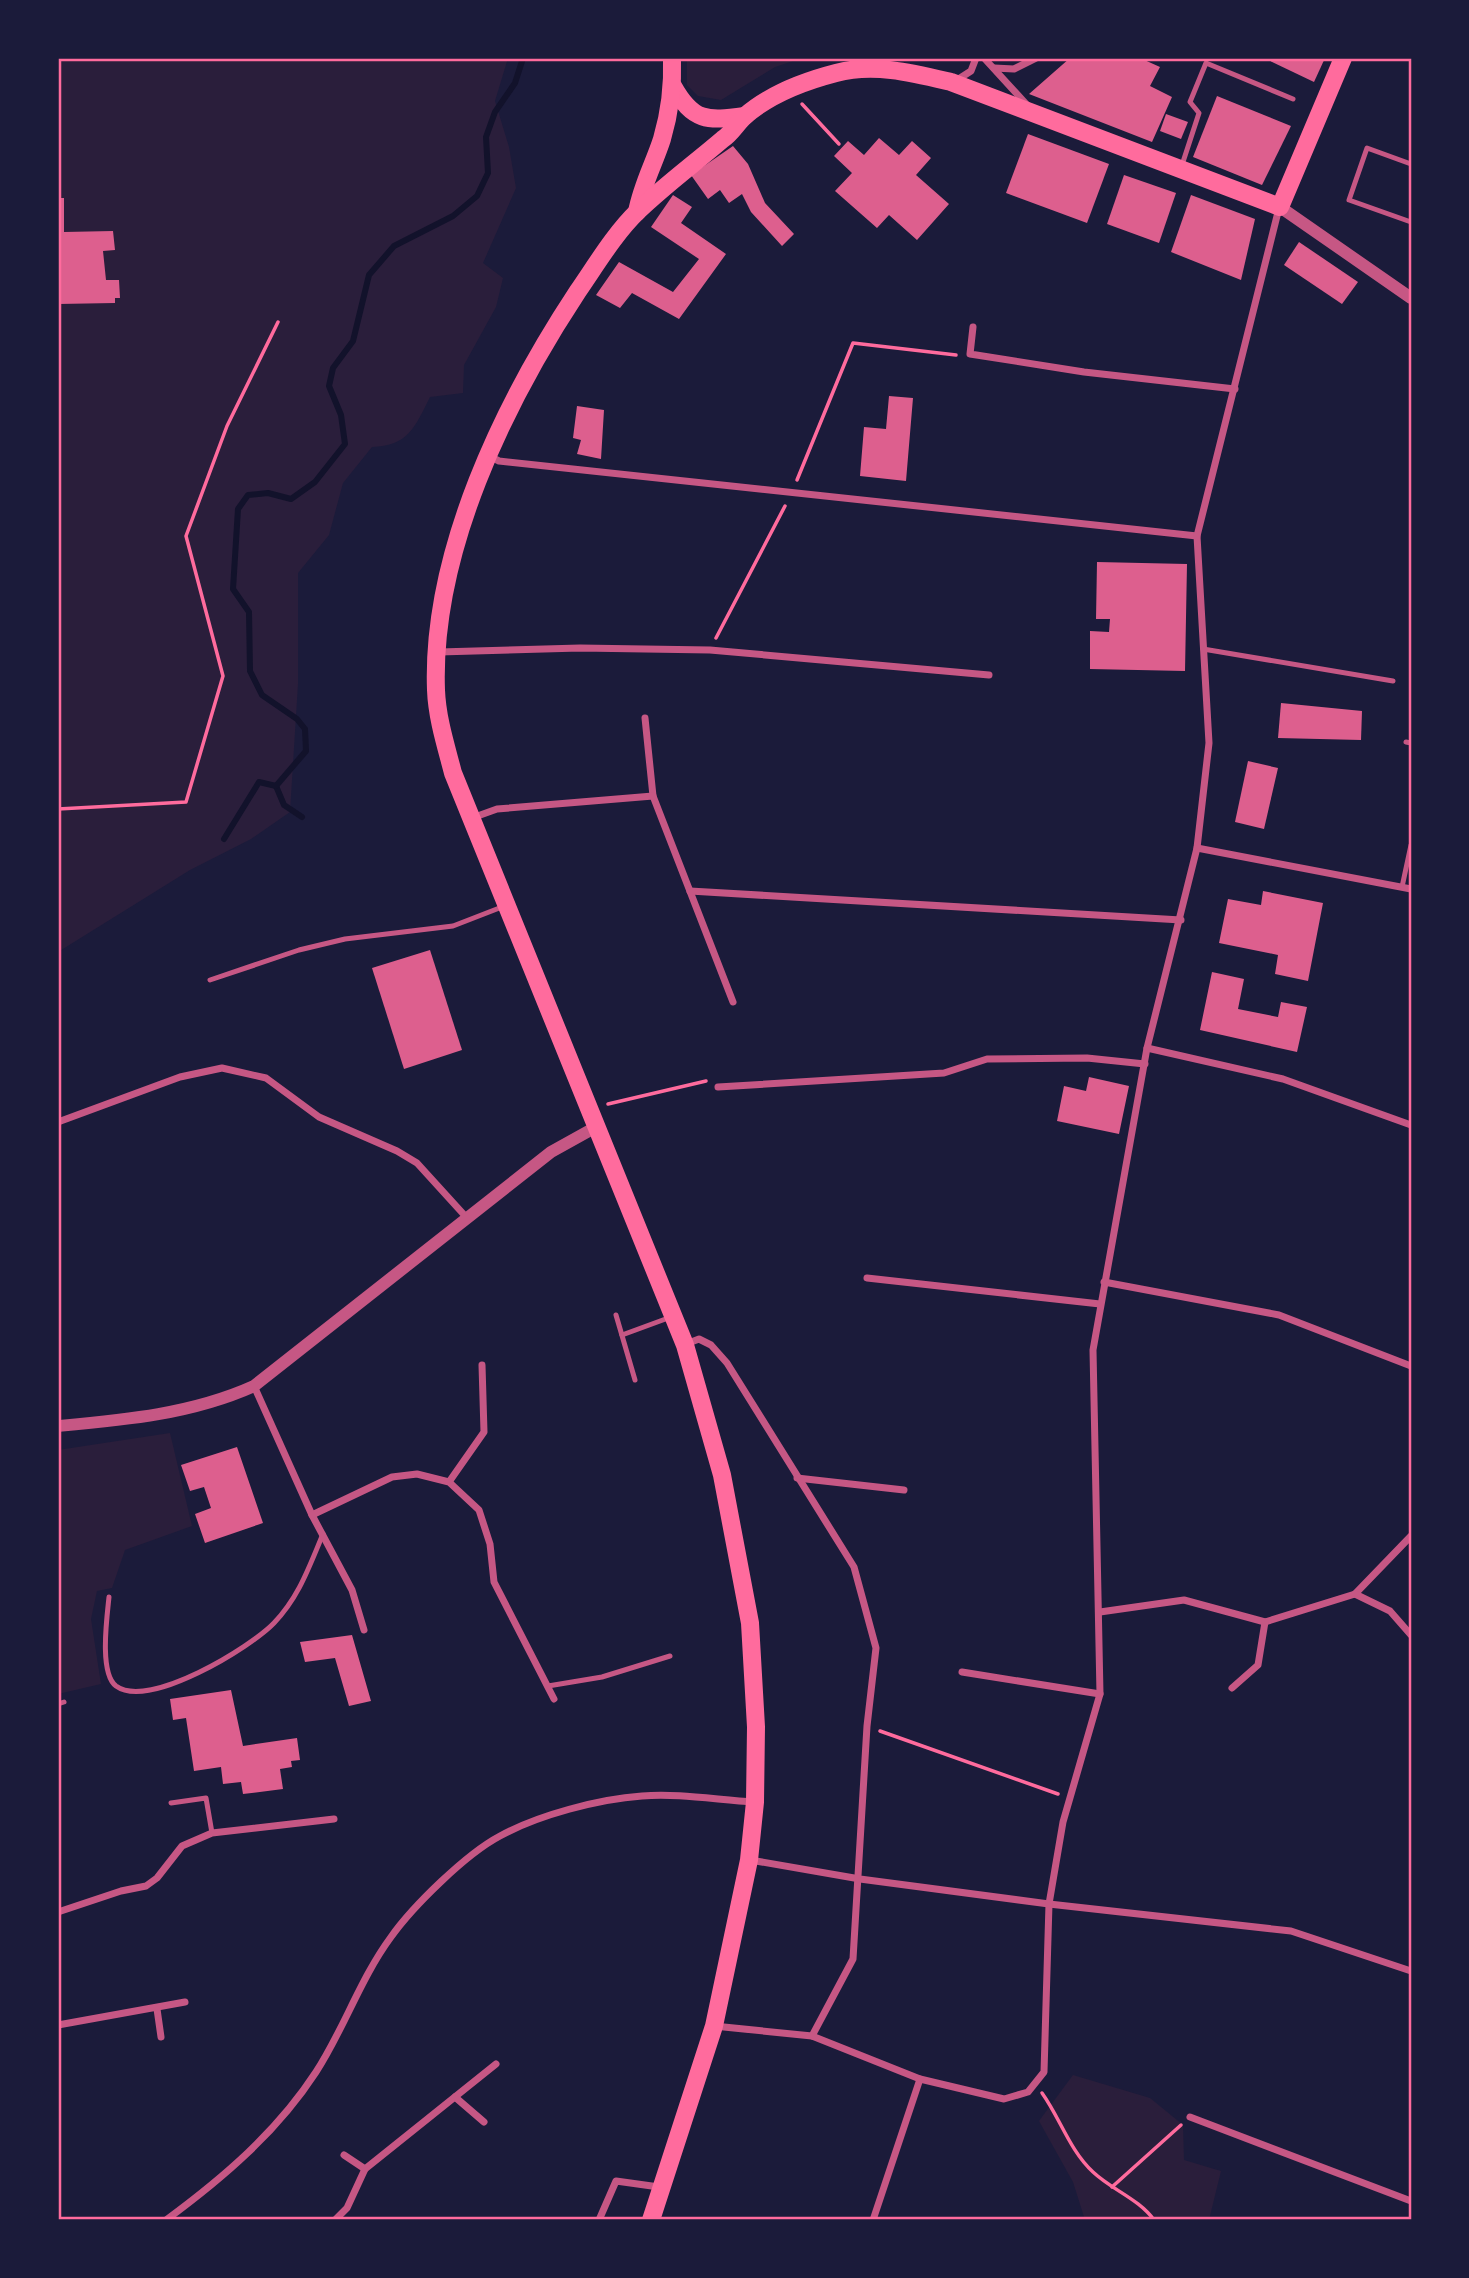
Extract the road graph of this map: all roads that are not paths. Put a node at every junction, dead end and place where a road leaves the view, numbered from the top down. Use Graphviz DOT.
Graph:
graph roads {
  1 [pos="672,58"];
  2 [pos="976,58"];
  3 [pos="984,58"];
  4 [pos="1036,58"];
  5 [pos="1343,58"];
  6 [pos="993,68"];
  7 [pos="951,82"];
  8 [pos="673,86"];
  9 [pos="1293,99"];
  10 [pos="745,116"];
  11 [pos="1037,116"];
  12 [pos="1411,163"];
  13 [pos="1181,167"];
  14 [pos="1280,207"];
  15 [pos="637,212"];
  16 [pos="1411,222"];
  17 [pos="1411,298"];
  18 [pos="973,327"];
  19 [pos="1235,389"];
  20 [pos="488,456"];
  21 [pos="1197,536"];
  22 [pos="1203,649"];
  23 [pos="438,652"];
  24 [pos="989,675"];
  25 [pos="1393,681"];
  26 [pos="645,718"];
  27 [pos="653,796"];
  28 [pos="472,818"];
  29 [pos="1411,845"];
  30 [pos="1197,848"];
  31 [pos="1407,888"];
  32 [pos="690,891"];
  33 [pos="509,905"];
  34 [pos="1181,920"];
  35 [pos="210,980"];
  36 [pos="733,1002"];
  37 [pos="1147,1048"];
  38 [pos="1145,1064"];
  39 [pos="718,1087"];
  40 [pos="58,1122"];
  41 [pos="1411,1125"];
  42 [pos="596,1128"];
  43 [pos="467,1218"];
  44 [pos="867,1278"];
  45 [pos="1104,1282"];
  46 [pos="1100,1304"];
  47 [pos="616,1315"];
  48 [pos="674,1316"];
  49 [pos="622,1335"];
  50 [pos="685,1345"];
  51 [pos="482,1365"];
  52 [pos="1411,1366"];
  53 [pos="635,1380"];
  54 [pos="254,1386"];
  55 [pos="58,1426"];
  56 [pos="797,1478"];
  57 [pos="450,1482"];
  58 [pos="904,1490"];
  59 [pos="313,1515"];
  60 [pos="323,1535"];
  61 [pos="1411,1536"];
  62 [pos="1355,1594"];
  63 [pos="110,1597"];
  64 [pos="1100,1612"];
  65 [pos="1265,1622"];
  66 [pos="364,1630"];
  67 [pos="1411,1635"];
  68 [pos="670,1656"];
  69 [pos="962,1672"];
  70 [pos="548,1686"];
  71 [pos="1232,1688"];
  72 [pos="1100,1694"];
  73 [pos="554,1699"];
  74 [pos="755,1802"];
  75 [pos="171,1803"];
  76 [pos="334,1819"];
  77 [pos="212,1833"];
  78 [pos="749,1860"];
  79 [pos="860,1879"];
  80 [pos="1049,1904"];
  81 [pos="58,1912"];
  82 [pos="1411,1971"];
  83 [pos="185,2002"];
  84 [pos="157,2009"];
  85 [pos="58,2025"];
  86 [pos="714,2026"];
  87 [pos="812,2036"];
  88 [pos="161,2037"];
  89 [pos="496,2064"];
  90 [pos="920,2079"];
  91 [pos="455,2097"];
  92 [pos="1190,2117"];
  93 [pos="484,2122"];
  94 [pos="344,2155"];
  95 [pos="365,2169"];
  96 [pos="663,2188"];
  97 [pos="1411,2201"];
  98 [pos="166,2220"];
  99 [pos="335,2220"];
  100 [pos="599,2220"];
  101 [pos="651,2220"];
  102 [pos="873,2220"];
  1 -- 8 [label="main road"];
  2 -- 7 [label="street"];
  3 -- 6 [label="street"];
  4 -- 6 [label="street"];
  5 -- 14 [label="main road"];
  6 -- 11 [label="street"];
  7 -- 10 [label="main road"];
  7 -- 11 [label="main road"];
  8 -- 10 [label="main road"];
  8 -- 15 [label="main road"];
  9 -- 13 [label="lane"];
  10 -- 15 [label="main road"];
  11 -- 13 [label="main road"];
  12 -- 16 [label="lane"];
  13 -- 14 [label="main road"];
  14 -- 17 [label="street"];
  14 -- 19 [label="street"];
  15 -- 20 [label="main road"];
  18 -- 19 [label="street"];
  19 -- 21 [label="street"];
  20 -- 21 [label="street"];
  20 -- 23 [label="main road"];
  21 -- 22 [label="street"];
  22 -- 25 [label="lane"];
  22 -- 30 [label="street"];
  23 -- 24 [label="street"];
  23 -- 28 [label="main road"];
  26 -- 27 [label="street"];
  27 -- 28 [label="street"];
  27 -- 32 [label="street"];
  28 -- 33 [label="main road"];
  29 -- 31 [label="lane"];
  30 -- 31 [label="street"];
  30 -- 34 [label="street"];
  32 -- 34 [label="street"];
  32 -- 36 [label="street"];
  33 -- 35 [label="lane"];
  33 -- 42 [label="main road"];
  34 -- 37 [label="street"];
  37 -- 38 [label="street"];
  37 -- 41 [label="street"];
  38 -- 39 [label="street"];
  38 -- 45 [label="street"];
  40 -- 43 [label="street"];
  42 -- 43 [label="street"];
  42 -- 48 [label="main road"];
  43 -- 54 [label="street"];
  44 -- 46 [label="street"];
  45 -- 46 [label="street"];
  45 -- 52 [label="street"];
  46 -- 64 [label="street"];
  47 -- 49 [label="lane"];
  48 -- 49 [label="lane"];
  48 -- 50 [label="main road"];
  49 -- 53 [label="lane"];
  50 -- 56 [label="street"];
  50 -- 74 [label="main road"];
  51 -- 57 [label="street"];
  54 -- 55 [label="street"];
  54 -- 59 [label="street"];
  56 -- 58 [label="street"];
  56 -- 79 [label="street"];
  57 -- 59 [label="street"];
  57 -- 70 [label="street"];
  59 -- 60 [label="street"];
  60 -- 63 [label="lane"];
  60 -- 66 [label="street"];
  61 -- 62 [label="street"];
  62 -- 65 [label="street"];
  62 -- 67 [label="street"];
  64 -- 65 [label="street"];
  64 -- 72 [label="street"];
  65 -- 71 [label="street"];
  68 -- 70 [label="lane"];
  69 -- 72 [label="street"];
  70 -- 73 [label="street"];
  72 -- 80 [label="street"];
  74 -- 78 [label="main road"];
  74 -- 98 [label="street"];
  75 -- 77 [label="lane"];
  76 -- 77 [label="street"];
  77 -- 81 [label="street"];
  78 -- 79 [label="street"];
  78 -- 86 [label="main road"];
  79 -- 80 [label="street"];
  79 -- 87 [label="street"];
  80 -- 82 [label="street"];
  80 -- 90 [label="street"];
  83 -- 84 [label="street"];
  84 -- 85 [label="street"];
  84 -- 88 [label="street"];
  86 -- 87 [label="street"];
  86 -- 96 [label="main road"];
  87 -- 90 [label="street"];
  89 -- 91 [label="street"];
  90 -- 102 [label="street"];
  91 -- 93 [label="street"];
  91 -- 95 [label="street"];
  92 -- 97 [label="street"];
  94 -- 95 [label="street"];
  95 -- 99 [label="street"];
  96 -- 100 [label="street"];
  96 -- 101 [label="main road"];
}
